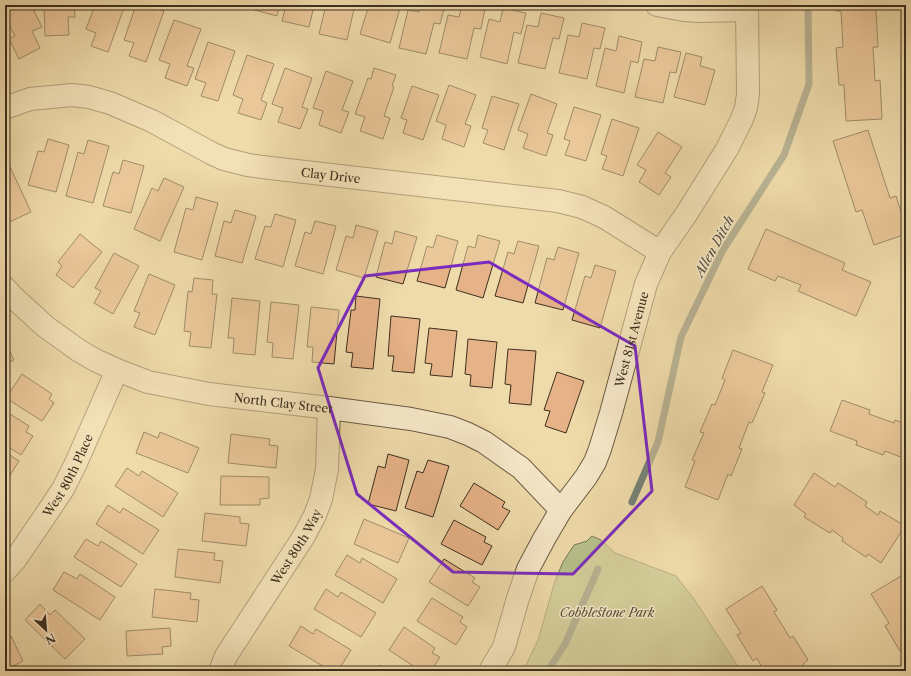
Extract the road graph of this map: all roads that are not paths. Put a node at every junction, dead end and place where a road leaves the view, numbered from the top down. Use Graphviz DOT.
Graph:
graph roads {
  1 [pos="657,5"];
  2 [pos="747,8"];
  3 [pos="5,108"];
  4 [pos="660,252"];
  5 [pos="5,288"];
  6 [pos="117,370"];
  7 [pos="330,408"];
  8 [pos="561,510"];
  9 [pos="5,571"];
  10 [pos="220,671"];
  11 [pos="490,671"];
  1 -- 2 [label="street"];
  2 -- 4 [label="street, West 81st Avenue"];
  3 -- 4 [label="street, Clay Drive"];
  4 -- 8 [label="street, West 81st Avenue"];
  5 -- 6 [label="street, North Clay Street"];
  6 -- 7 [label="street, North Clay Street"];
  6 -- 9 [label="street, West 80th Place"];
  7 -- 8 [label="street, North Clay Street"];
  7 -- 10 [label="street, West 80th Way"];
  8 -- 11 [label="street, West 81st Avenue"];
}
